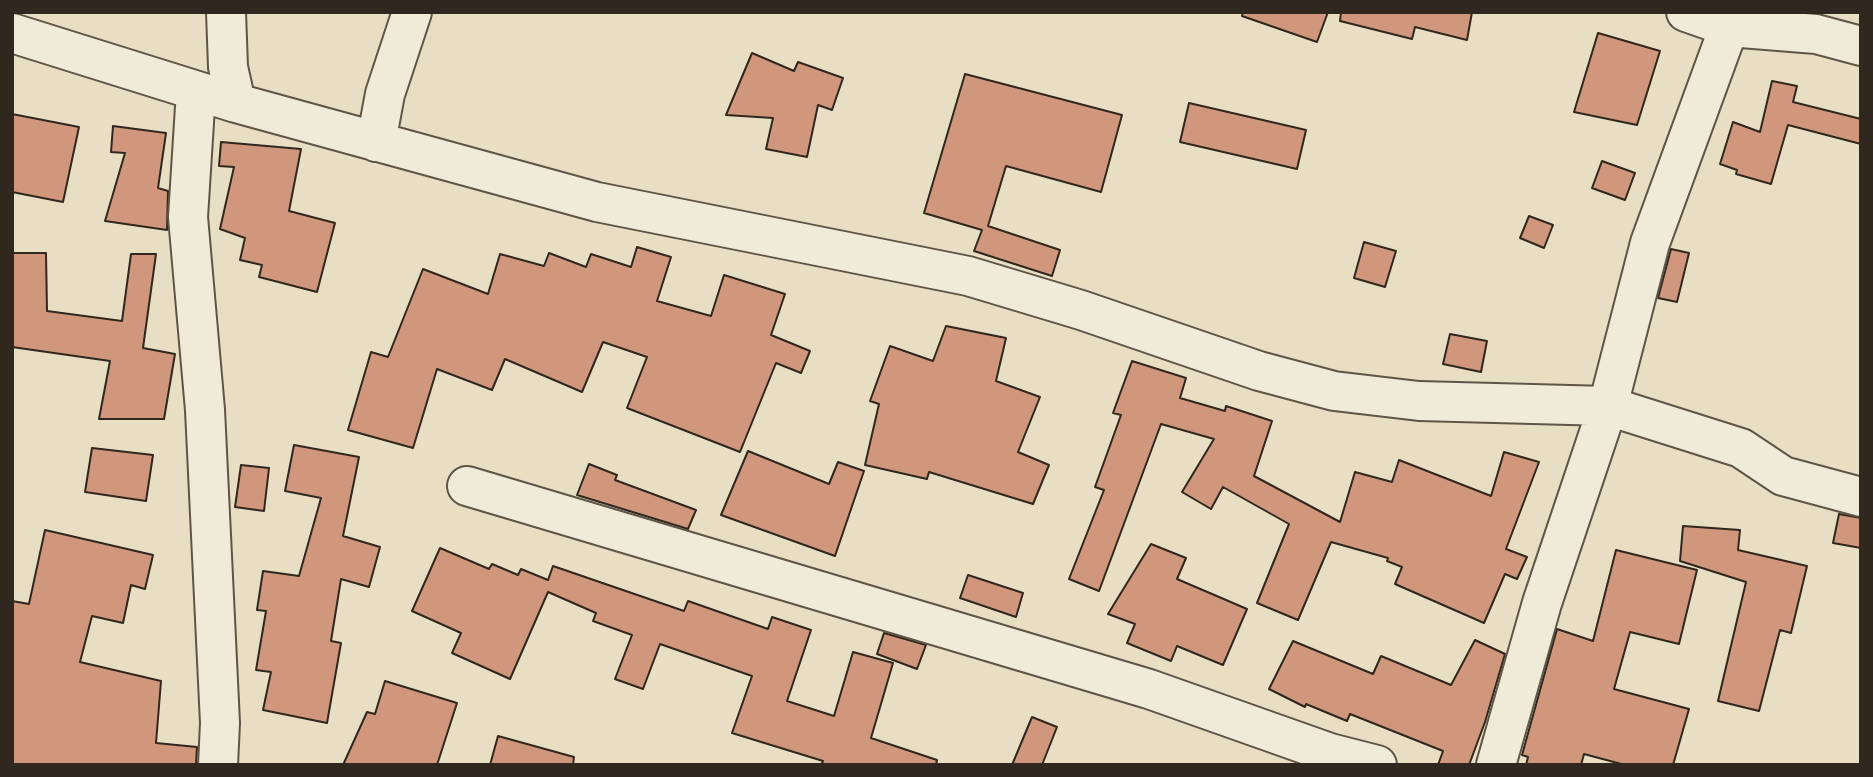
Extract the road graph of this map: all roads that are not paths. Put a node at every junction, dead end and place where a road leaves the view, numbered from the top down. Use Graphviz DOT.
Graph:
graph roads {
  1 [pos="226,12"];
  2 [pos="412,12"];
  3 [pos="1686,12"];
  4 [pos="1817,23"];
  5 [pos="1729,27"];
  6 [pos="12,33"];
  7 [pos="1861,46"];
  8 [pos="196,91"];
  9 [pos="236,103"];
  10 [pos="376,142"];
  11 [pos="1608,406"];
  12 [pos="467,486"];
  13 [pos="1861,497"];
  14 [pos="218,765"];
  15 [pos="1377,765"];
  16 [pos="1496,765"];
  1 -- 9 [label="street"];
  2 -- 10 [label="street"];
  3 -- 5 [label="street"];
  4 -- 5 [label="street"];
  4 -- 7 [label="street"];
  5 -- 11 [label="street"];
  6 -- 8 [label="street"];
  8 -- 9 [label="street"];
  8 -- 14 [label="street"];
  9 -- 10 [label="street"];
  10 -- 11 [label="street"];
  11 -- 13 [label="street"];
  11 -- 16 [label="street"];
  12 -- 15 [label="street"];
}
